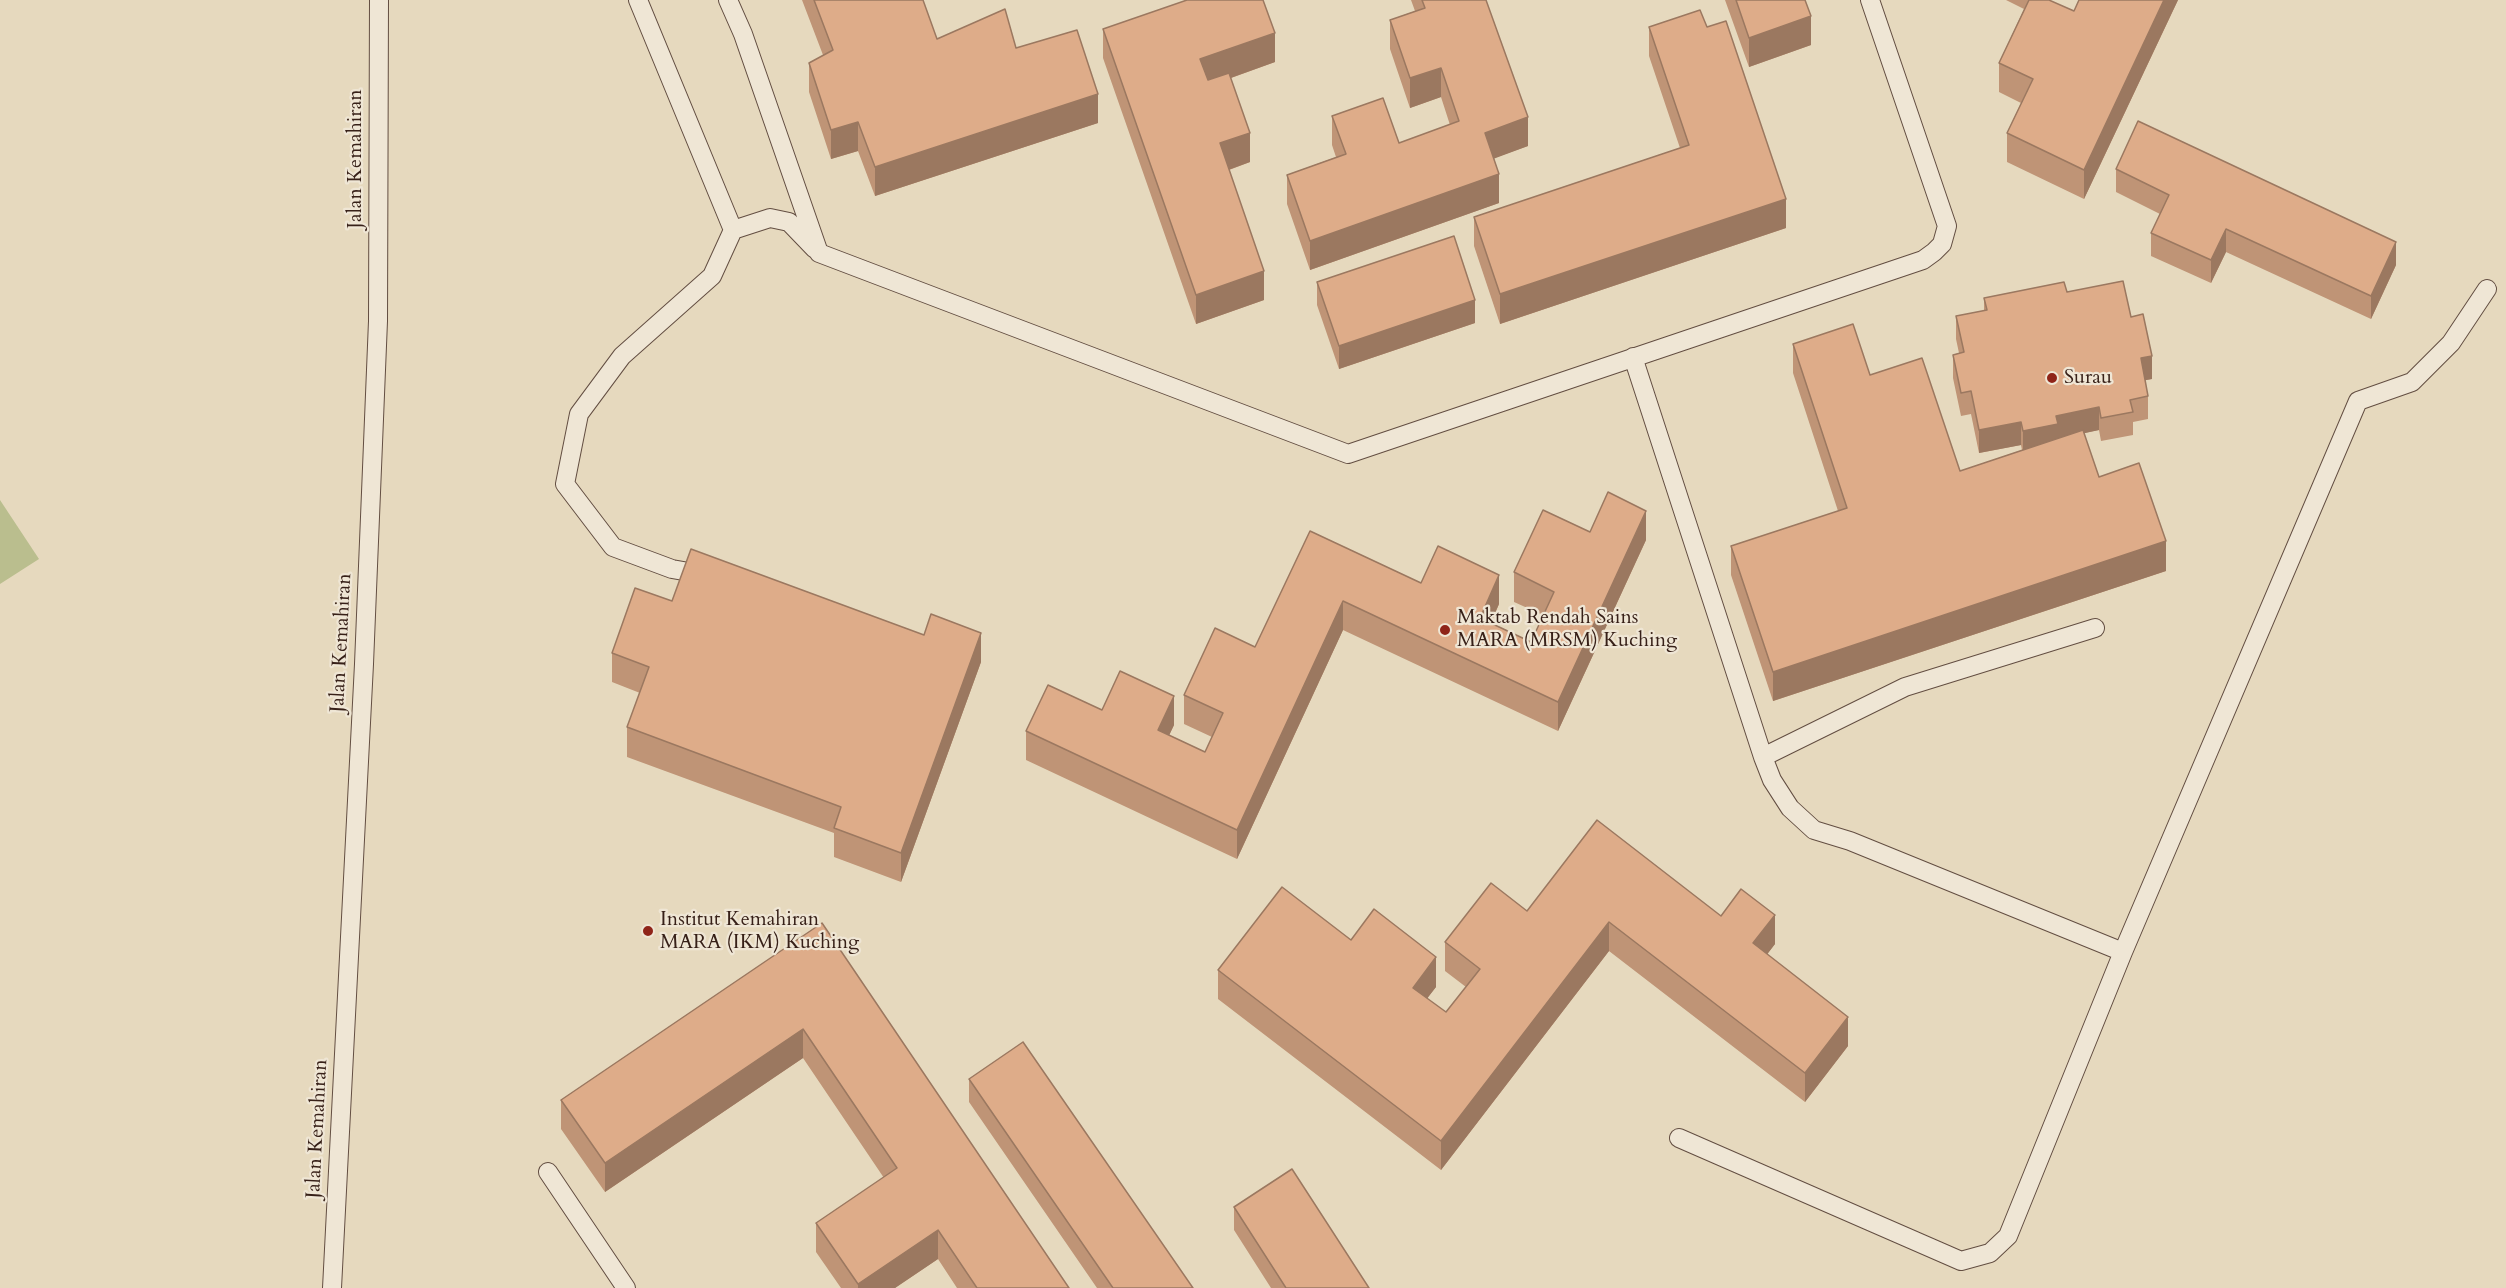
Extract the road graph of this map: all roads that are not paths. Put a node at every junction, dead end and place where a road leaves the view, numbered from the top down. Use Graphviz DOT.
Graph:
graph roads {
  1 [pos="379,0"];
  2 [pos="638,0"];
  3 [pos="728,0"];
  4 [pos="1870,0"];
  5 [pos="733,230"];
  6 [pos="819,253"];
  7 [pos="2487,289"];
  8 [pos="1633,357"];
  9 [pos="718,577"];
  10 [pos="2095,628"];
  11 [pos="1763,756"];
  12 [pos="2123,952"];
  13 [pos="1679,1138"];
  14 [pos="548,1173"];
  15 [pos="332,1288"];
  16 [pos="626,1288"];
  1 -- 15 [label="lane, Jalan Kemahiran"];
  2 -- 5 [label="lane"];
  3 -- 6 [label="lane"];
  4 -- 8 [label="lane"];
  5 -- 6 [label="lane"];
  5 -- 9 [label="lane"];
  6 -- 8 [label="lane"];
  7 -- 12 [label="lane"];
  8 -- 11 [label="lane"];
  10 -- 11 [label="lane"];
  11 -- 12 [label="lane"];
  12 -- 13 [label="lane"];
  14 -- 16 [label="lane"];
}
